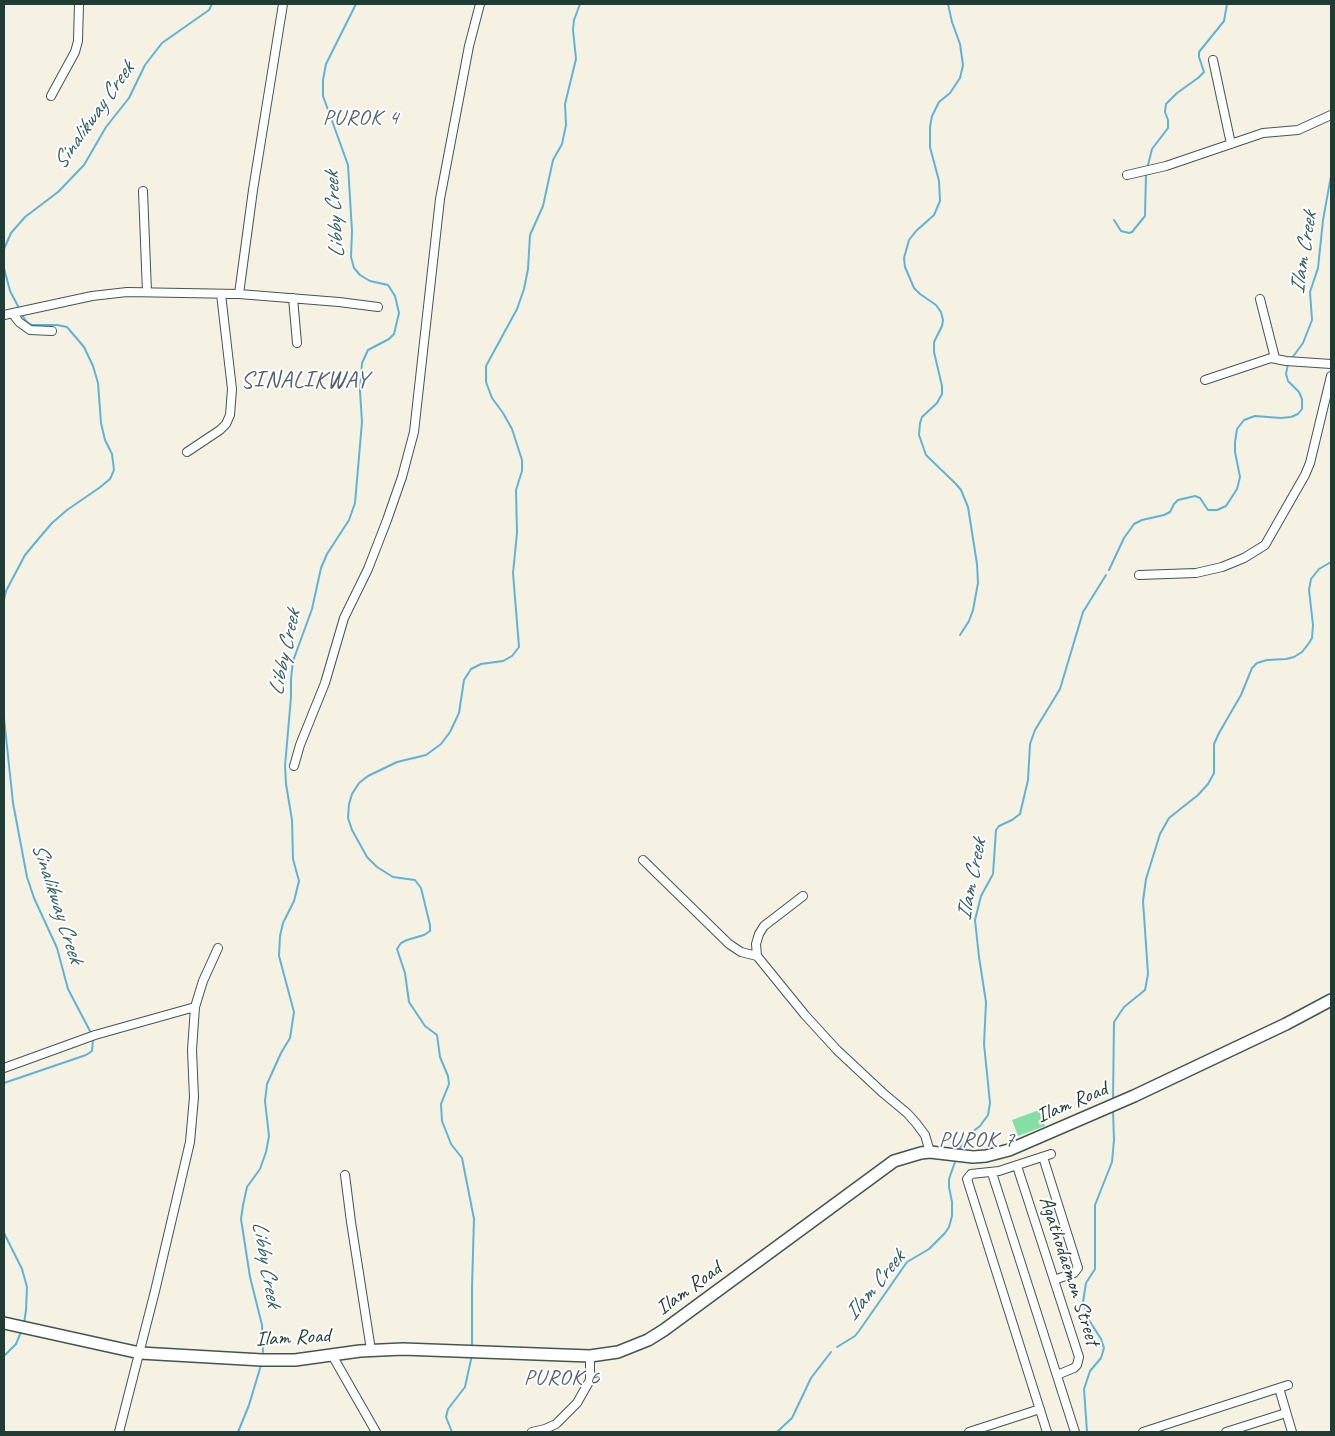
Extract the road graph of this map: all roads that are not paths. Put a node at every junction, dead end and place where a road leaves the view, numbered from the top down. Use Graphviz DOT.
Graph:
graph roads {
  1 [pos="79,4"];
  2 [pos="283,4"];
  3 [pos="480,4"];
  4 [pos="1212,60"];
  5 [pos="51,96"];
  6 [pos="1331,114"];
  7 [pos="1231,144"];
  8 [pos="1127,176"];
  9 [pos="143,191"];
  10 [pos="148,292"];
  11 [pos="221,294"];
  12 [pos="239,294"];
  13 [pos="293,298"];
  14 [pos="1260,299"];
  15 [pos="378,307"];
  16 [pos="13,314"];
  17 [pos="4,315"];
  18 [pos="52,330"];
  19 [pos="297,344"];
  20 [pos="1275,358"];
  21 [pos="1331,364"];
  22 [pos="1331,376"];
  23 [pos="1205,380"];
  24 [pos="187,452"];
  25 [pos="1139,575"];
  26 [pos="294,766"];
  27 [pos="643,860"];
  28 [pos="804,896"];
  29 [pos="218,948"];
  30 [pos="757,956"];
  31 [pos="1331,1000"];
  32 [pos="195,1007"];
  33 [pos="4,1068"];
  34 [pos="930,1152"];
  35 [pos="1051,1154"];
  36 [pos="1043,1157"];
  37 [pos="1017,1166"];
  38 [pos="992,1173"];
  39 [pos="345,1175"];
  40 [pos="1054,1280"];
  41 [pos="4,1322"];
  42 [pos="371,1350"];
  43 [pos="140,1353"];
  44 [pos="332,1356"];
  45 [pos="590,1356"];
  46 [pos="1057,1375"];
  47 [pos="1288,1385"];
  48 [pos="1279,1388"];
  49 [pos="1040,1409"];
  50 [pos="1286,1413"];
  51 [pos="119,1432"];
  52 [pos="376,1432"];
  53 [pos="532,1432"];
  54 [pos="969,1432"];
  55 [pos="1048,1432"];
  56 [pos="1075,1432"];
  57 [pos="1143,1432"];
  58 [pos="1226,1432"];
  59 [pos="1292,1432"];
  1 -- 5 [label="street"];
  2 -- 12 [label="street"];
  3 -- 26 [label="street"];
  4 -- 7 [label="street"];
  6 -- 7 [label="street"];
  7 -- 8 [label="street"];
  9 -- 10 [label="street"];
  10 -- 11 [label="street"];
  10 -- 16 [label="street"];
  11 -- 12 [label="street"];
  11 -- 24 [label="street"];
  12 -- 13 [label="street"];
  13 -- 15 [label="street"];
  13 -- 19 [label="street"];
  14 -- 20 [label="street"];
  16 -- 17 [label="street"];
  16 -- 18 [label="street"];
  20 -- 21 [label="street"];
  20 -- 23 [label="street"];
  22 -- 25 [label="street"];
  27 -- 30 [label="street"];
  28 -- 30 [label="street"];
  29 -- 32 [label="street"];
  30 -- 34 [label="street"];
  31 -- 34 [label="street, Ilam Road"];
  32 -- 33 [label="street"];
  32 -- 43 [label="street"];
  34 -- 45 [label="street, Ilam Road"];
  35 -- 36 [label="street"];
  36 -- 37 [label="street"];
  36 -- 40 [label="street"];
  37 -- 38 [label="street"];
  37 -- 40 [label="street, Agathodaemon Street"];
  38 -- 46 [label="street"];
  38 -- 49 [label="street"];
  39 -- 42 [label="street"];
  40 -- 46 [label="street, Agathodaemon Street"];
  41 -- 43 [label="street, Ilam Road"];
  42 -- 44 [label="street, Ilam Road"];
  42 -- 45 [label="street, Ilam Road"];
  43 -- 44 [label="street, Ilam Road"];
  43 -- 51 [label="street"];
  44 -- 52 [label="street"];
  45 -- 53 [label="street"];
  46 -- 56 [label="street"];
  47 -- 48 [label="street"];
  48 -- 50 [label="street"];
  48 -- 57 [label="street"];
  49 -- 54 [label="street"];
  49 -- 55 [label="street"];
  50 -- 58 [label="street"];
  50 -- 59 [label="street"];
}
